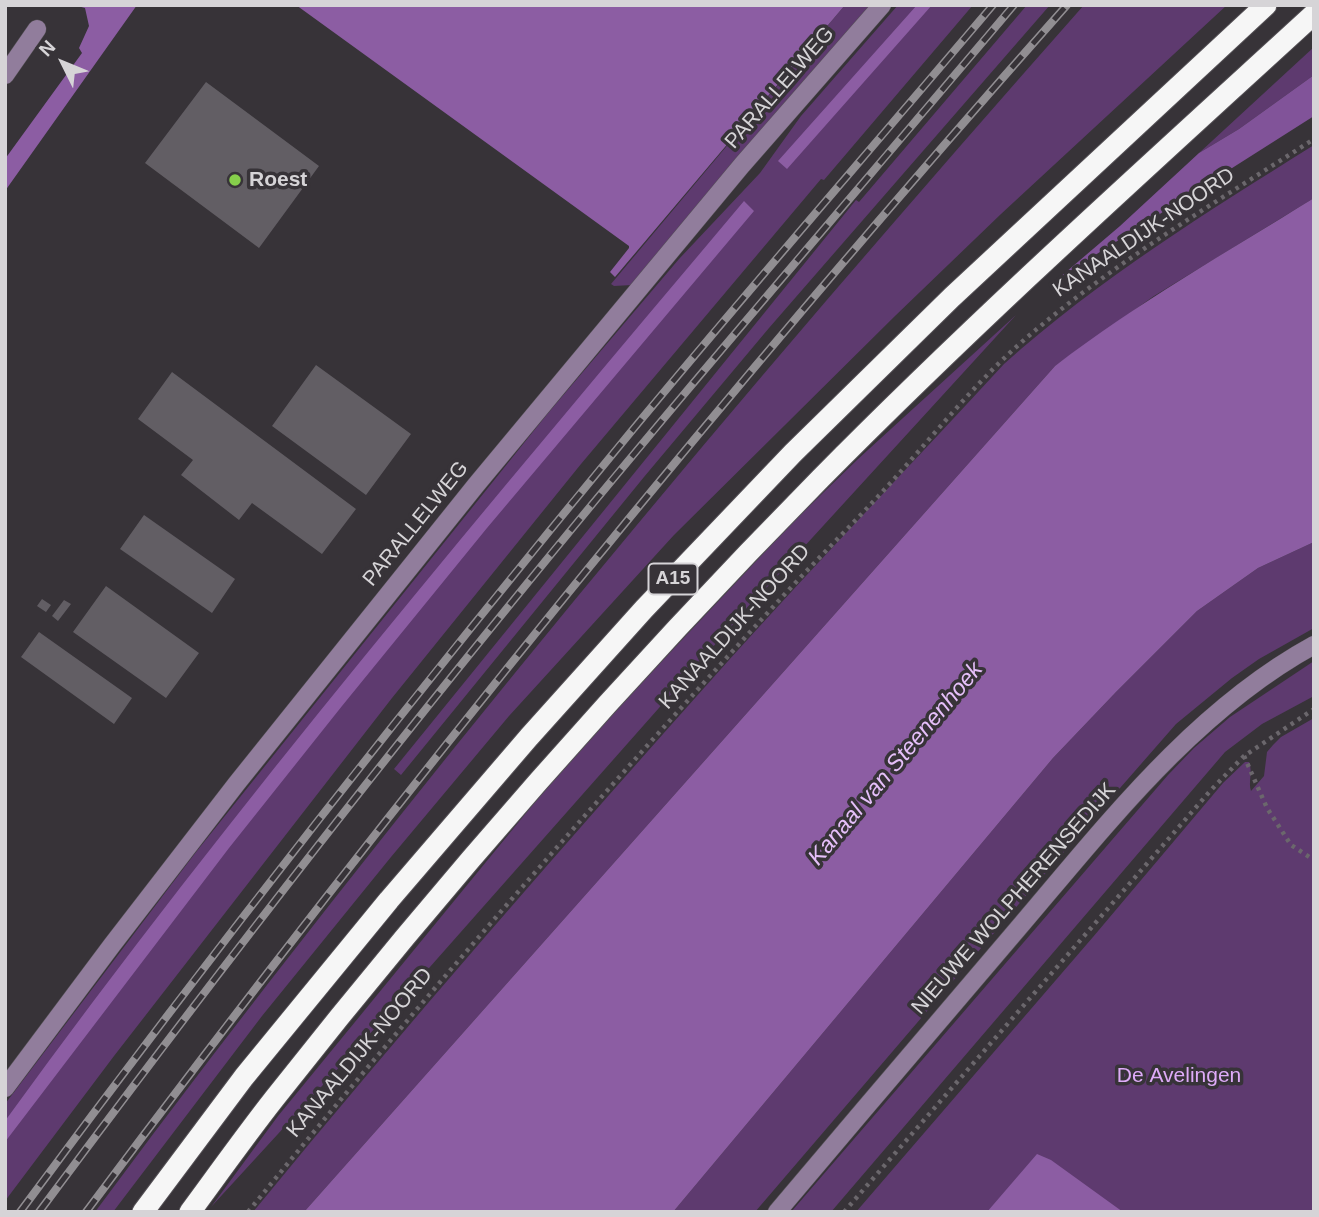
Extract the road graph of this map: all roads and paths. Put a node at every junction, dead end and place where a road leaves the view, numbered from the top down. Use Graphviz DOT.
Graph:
graph roads {
  1 [pos="883,5"];
  2 [pos="1266,5"];
  3 [pos="1314,14"];
  4 [pos="37,30"];
  5 [pos="5,75"];
  6 [pos="1314,139"];
  7 [pos="1314,645"];
  8 [pos="1314,709"];
  9 [pos="1244,756"];
  10 [pos="1314,860"];
  11 [pos="5,1088"];
  12 [pos="143,1212"];
  13 [pos="190,1212"];
  14 [pos="248,1212"];
  15 [pos="777,1212"];
  16 [pos="844,1212"];
  1 -- 11 [label="street, PARALLELWEG"];
  2 -- 12 [label="highway, A15"];
  3 -- 13 [label="highway, A15"];
  4 -- 5 [label="street"];
  6 -- 14 [label="path, KANAALDIJK-NOORD"];
  7 -- 15 [label="street, NIEUWE WOLPHERENSEDIJK"];
  8 -- 9 [label="path"];
  9 -- 10 [label="path"];
  9 -- 16 [label="path"];
}
